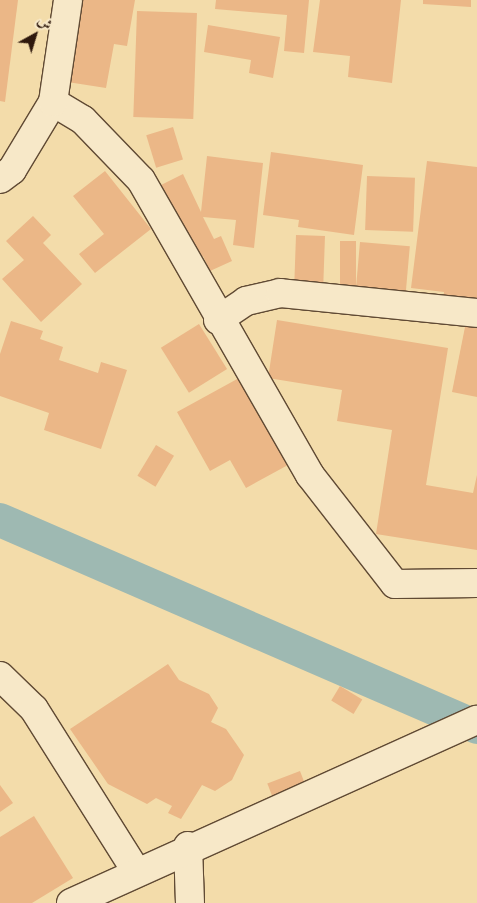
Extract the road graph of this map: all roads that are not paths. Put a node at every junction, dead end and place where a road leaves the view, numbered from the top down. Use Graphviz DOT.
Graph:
graph roads {
  1 [pos="68,0"];
  2 [pos="53,102"];
  3 [pos="0,179"];
  4 [pos="477,313"];
  5 [pos="218,320"];
  6 [pos="477,583"];
  7 [pos="0,676"];
  8 [pos="477,720"];
  9 [pos="188,846"];
  10 [pos="136,872"];
  11 [pos="71,903"];
  12 [pos="190,903"];
  1 -- 2 [label="street"];
  2 -- 3 [label="street"];
  2 -- 5 [label="street"];
  4 -- 5 [label="street"];
  5 -- 6 [label="street"];
  7 -- 10 [label="street"];
  8 -- 9 [label="street"];
  9 -- 10 [label="street"];
  9 -- 12 [label="street"];
  10 -- 11 [label="street"];
}
